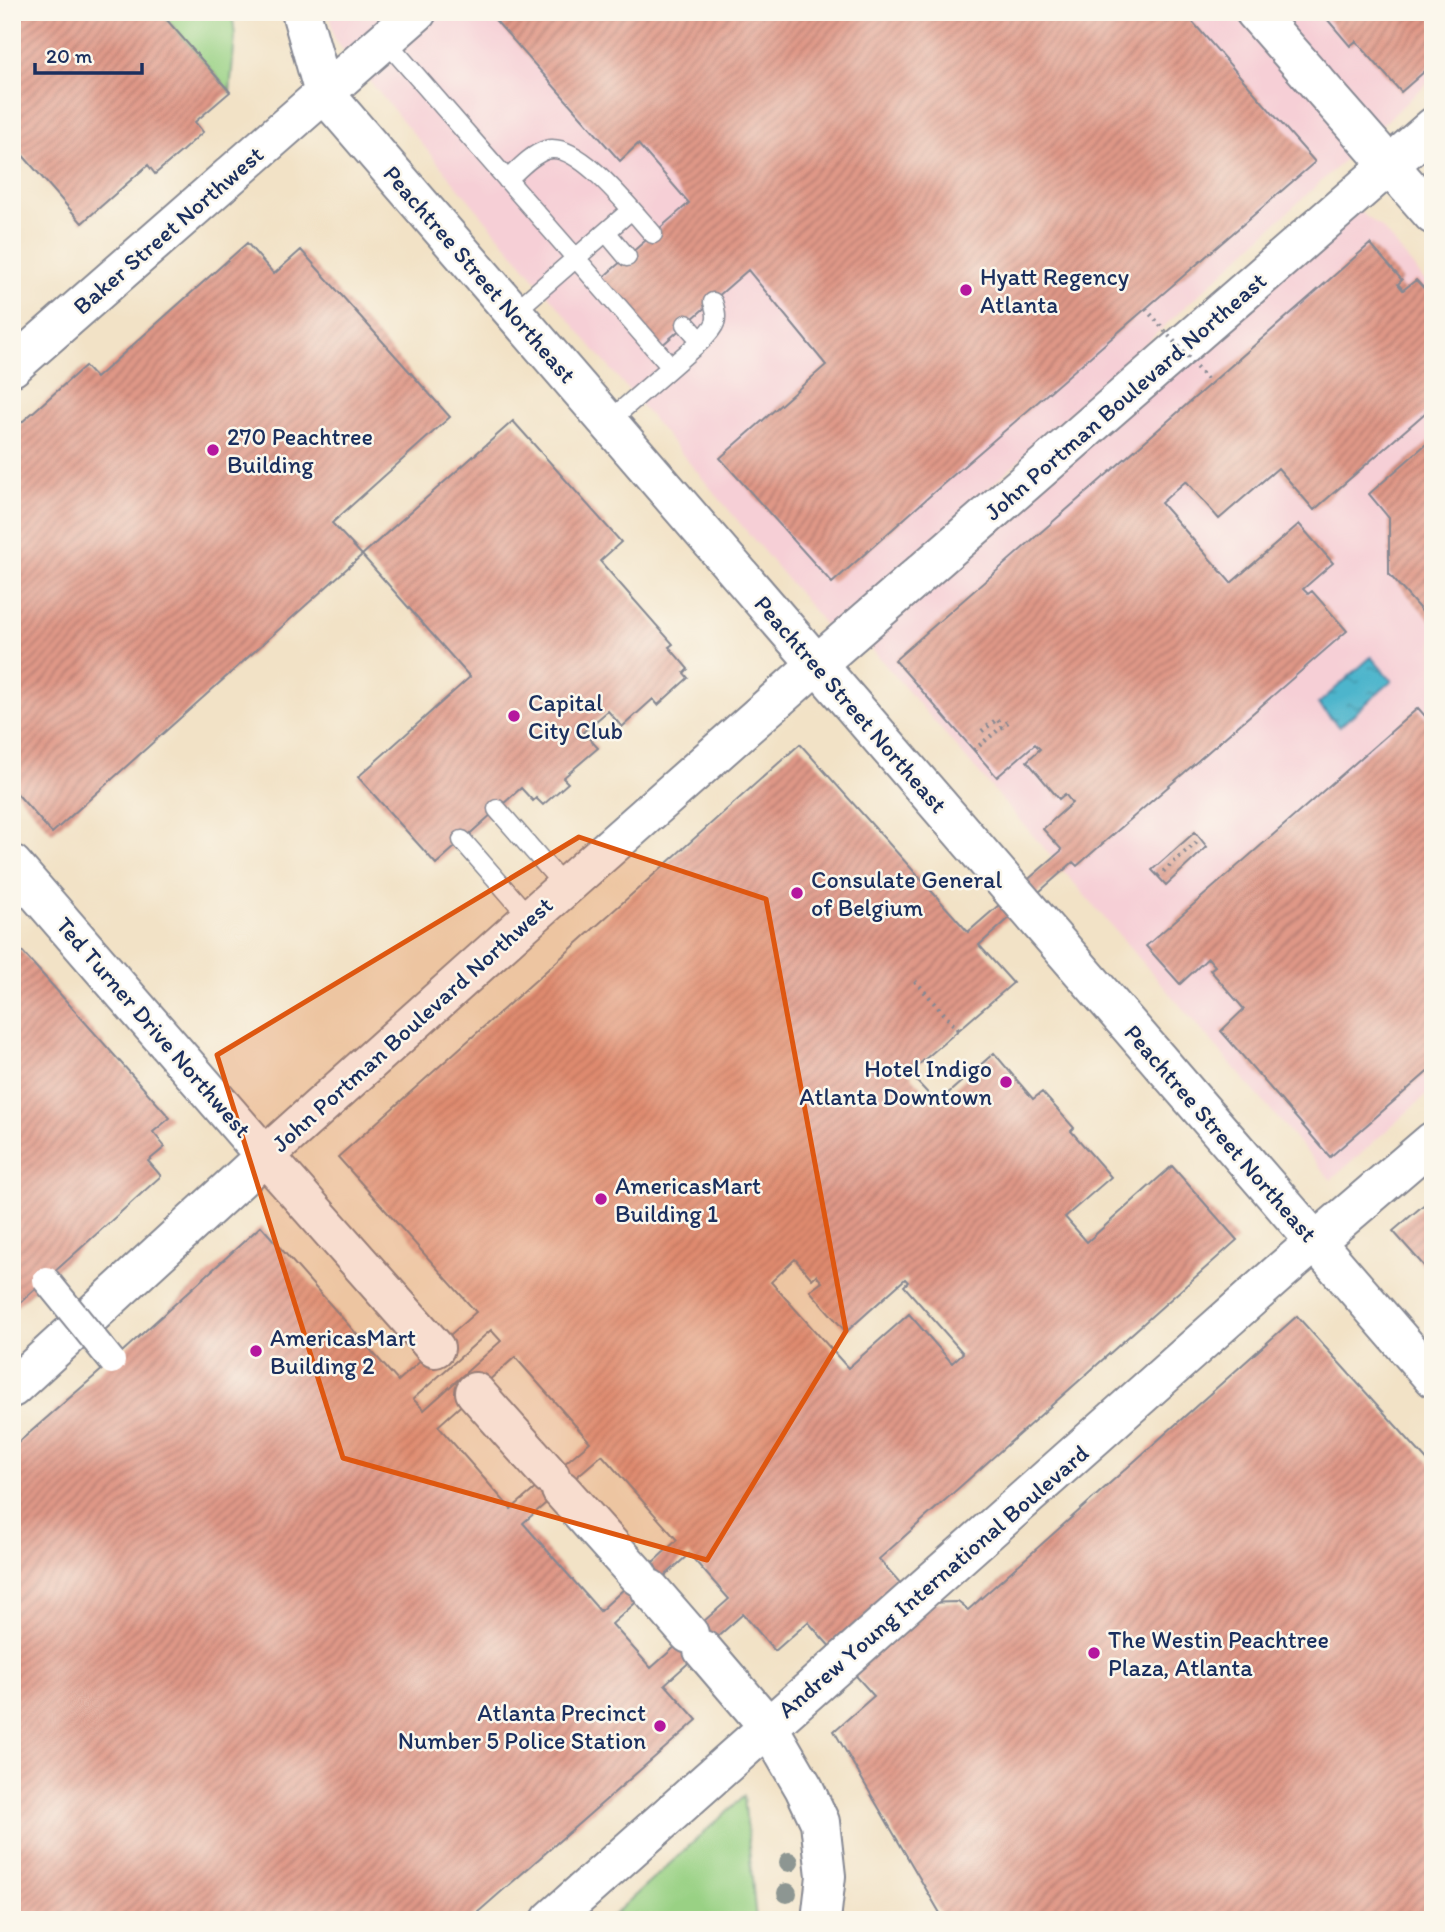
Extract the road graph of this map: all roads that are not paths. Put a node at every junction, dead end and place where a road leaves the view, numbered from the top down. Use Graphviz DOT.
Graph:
graph roads {
  1 [pos="301,12"];
  2 [pos="417,12"];
  3 [pos="1255,12"];
  4 [pos="385,40"];
  5 [pos="324,93"];
  6 [pos="1433,127"];
  7 [pos="1388,165"];
  8 [pos="507,180"];
  9 [pos="631,210"];
  10 [pos="1433,215"];
  11 [pos="606,232"];
  12 [pos="653,234"];
  13 [pos="627,257"];
  14 [pos="576,258"];
  15 [pos="713,302"];
  16 [pos="513,313"];
  17 [pos="686,324"];
  18 [pos="701,341"];
  19 [pos="12,367"];
  20 [pos="671,367"];
  21 [pos="608,422"];
  22 [pos="817,664"];
  23 [pos="498,809"];
  24 [pos="462,840"];
  25 [pos="12,864"];
  26 [pos="565,887"];
  27 [pos="530,918"];
  28 [pos="1433,1141"];
  29 [pos="265,1156"];
  30 [pos="1315,1243"];
  31 [pos="46,1280"];
  32 [pos="112,1360"];
  33 [pos="1433,1378"];
  34 [pos="12,1388"];
  35 [pos="768,1726"];
  36 [pos="551,1920"];
  37 [pos="821,1920"];
  1 -- 5 [label="street, Peachtree Street Northeast"];
  2 -- 4 [label="street, Baker Street Northwest"];
  3 -- 7 [label="street"];
  4 -- 5 [label="street, Baker Street Northwest"];
  4 -- 8 [label="lane"];
  5 -- 16 [label="street, Peachtree Street Northeast"];
  5 -- 19 [label="street, Baker Street Northwest"];
  6 -- 7 [label="street, John Portman Boulevard Northeast"];
  7 -- 10 [label="street"];
  7 -- 22 [label="street, John Portman Boulevard Northeast"];
  8 -- 9 [label="lane"];
  8 -- 14 [label="lane"];
  9 -- 11 [label="lane"];
  9 -- 12 [label="lane"];
  11 -- 13 [label="lane"];
  11 -- 14 [label="lane"];
  14 -- 16 [label="lane"];
  14 -- 20 [label="lane"];
  15 -- 18 [label="lane"];
  16 -- 21 [label="street, Peachtree Street Northeast"];
  17 -- 18 [label="lane"];
  18 -- 20 [label="lane"];
  20 -- 21 [label="lane"];
  21 -- 22 [label="street, Peachtree Street Northeast"];
  22 -- 26 [label="street, John Portman Boulevard Northwest"];
  22 -- 30 [label="street, Peachtree Street Northeast"];
  23 -- 26 [label="lane"];
  24 -- 27 [label="lane"];
  25 -- 29 [label="street, Ted Turner Drive Northwest"];
  26 -- 27 [label="street, John Portman Boulevard Northwest"];
  27 -- 29 [label="street, John Portman Boulevard Northwest"];
  28 -- 30 [label="street, Andrew Young International Boulevard"];
  29 -- 34 [label="street, John Portman Boulevard Northwest"];
  29 -- 35 [label="street, Ted Turner Drive Northwest"];
  30 -- 33 [label="street, Peachtree Street Northeast"];
  30 -- 35 [label="street, Andrew Young International Boulevard"];
  31 -- 32 [label="street, bridge"];
  35 -- 36 [label="street, Andrew Young International Boulevard"];
  35 -- 37 [label="street, Ted Turner Drive Northwest"];
}
